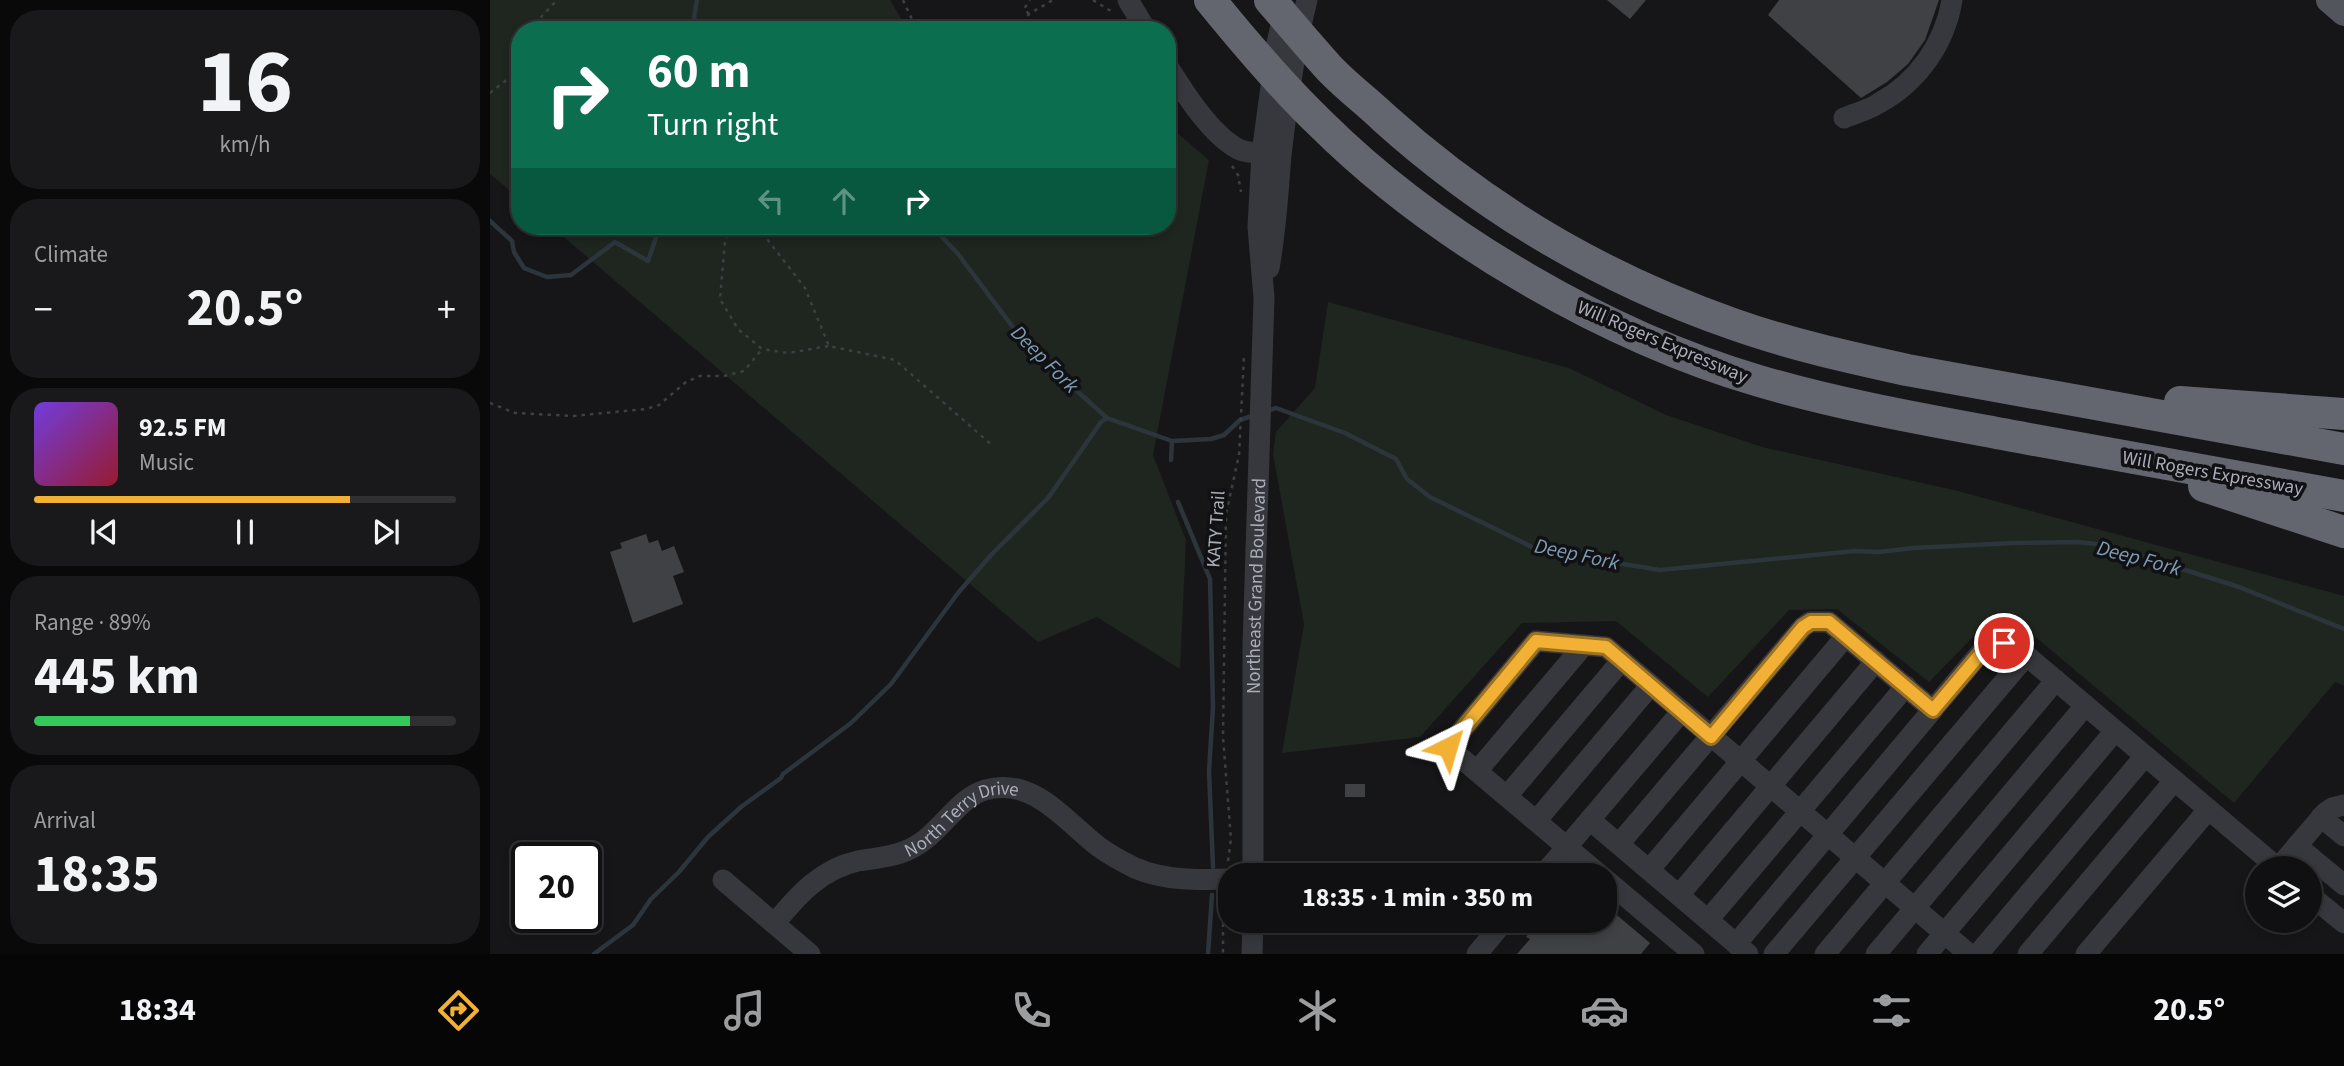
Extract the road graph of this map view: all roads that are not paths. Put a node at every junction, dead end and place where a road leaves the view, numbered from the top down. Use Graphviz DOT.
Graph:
graph roads {
  1 [pos="1210,0"];
  2 [pos="1270,0"];
  3 [pos="1287,0"];
  4 [pos="1307,0"];
  5 [pos="1952,0"];
  6 [pos="1119,4"];
  7 [pos="1137,21"];
  8 [pos="1176,79"];
  9 [pos="1844,118"];
  10 [pos="1272,154"];
  11 [pos="2039,394"];
  12 [pos="2344,414"];
  13 [pos="2344,449"];
  14 [pos="2103,452"];
  15 [pos="2344,496"];
  16 [pos="2344,532"];
  17 [pos="1846,636"];
  18 [pos="1584,645"];
  19 [pos="2026,656"];
  20 [pos="1622,660"];
  21 [pos="1876,661"];
  22 [pos="2056,680"];
  23 [pos="1651,685"];
  24 [pos="1906,686"];
  25 [pos="2085,706"];
  26 [pos="1933,710"];
  27 [pos="1682,711"];
  28 [pos="2115,731"];
  29 [pos="1711,737"];
  30 [pos="2145,756"];
  31 [pos="1741,761"];
  32 [pos="1477,771"];
  33 [pos="2174,781"];
  34 [pos="1771,786"];
  35 [pos="1507,796"];
  36 [pos="2344,805"];
  37 [pos="2208,810"];
  38 [pos="1800,811"];
  39 [pos="2321,817"];
  40 [pos="1590,820"];
  41 [pos="1536,821"];
  42 [pos="1828,835"];
  43 [pos="2344,836"];
  44 [pos="1619,844"];
  45 [pos="2297,845"];
  46 [pos="1567,846"];
  47 [pos="2264,856"];
  48 [pos="2288,856"];
  49 [pos="1855,858"];
  50 [pos="1253,863"];
  51 [pos="1553,863"];
  52 [pos="1587,863"];
  53 [pos="1649,870"];
  54 [pos="1218,879"];
  55 [pos="723,880"];
  56 [pos="1885,883"];
  57 [pos="2344,885"];
  58 [pos="1617,889"];
  59 [pos="1678,895"];
  60 [pos="2322,905"];
  61 [pos="1915,908"];
  62 [pos="1708,920"];
  63 [pos="775,923"];
  64 [pos="2344,923"];
  65 [pos="1253,933"];
  66 [pos="1494,933"];
  67 [pos="1944,933"];
  68 [pos="1742,949"];
  69 [pos="810,954"];
  70 [pos="1252,954"];
  71 [pos="1477,954"];
  72 [pos="1694,954"];
  73 [pos="1774,954"];
  74 [pos="1825,954"];
  75 [pos="1876,954"];
  76 [pos="1927,954"];
  77 [pos="1969,954"];
  78 [pos="1978,954"];
  79 [pos="2028,954"];
  80 [pos="2086,954"];
  1 -- 14 [label="highway, Will Rogers Expressway"];
  2 -- 11 [label="highway"];
  3 -- 10 [label="street, Northeast Grand Boulevard"];
  4 -- 10 [label="street, Northeast Grand Boulevard"];
  5 -- 9 [label="street"];
  6 -- 7 [label="street"];
  8 -- 10 [label="street"];
  10 -- 50 [label="street, Northeast Grand Boulevard"];
  11 -- 12 [label="highway"];
  11 -- 13 [label="highway"];
  14 -- 15 [label="highway, Will Rogers Expressway"];
  14 -- 16 [label="highway"];
  17 -- 21 [label="street"];
  17 -- 29 [label="street"];
  17 -- 31 [label="street"];
  18 -- 20 [label="street"];
  18 -- 32 [label="street"];
  18 -- 32 [label="street"];
  19 -- 22 [label="street"];
  19 -- 26 [label="street"];
  19 -- 49 [label="street"];
  20 -- 23 [label="street"];
  20 -- 35 [label="street"];
  21 -- 24 [label="street"];
  21 -- 34 [label="street"];
  22 -- 25 [label="street"];
  22 -- 56 [label="street"];
  23 -- 27 [label="street"];
  23 -- 41 [label="street"];
  24 -- 26 [label="street"];
  24 -- 38 [label="street"];
  25 -- 28 [label="street"];
  25 -- 61 [label="street"];
  26 -- 42 [label="street"];
  27 -- 29 [label="street"];
  27 -- 40 [label="street"];
  28 -- 30 [label="street"];
  28 -- 67 [label="street"];
  29 -- 31 [label="street"];
  29 -- 44 [label="street"];
  30 -- 33 [label="street"];
  30 -- 78 [label="street"];
  31 -- 34 [label="street"];
  31 -- 53 [label="street"];
  32 -- 35 [label="street"];
  33 -- 37 [label="street"];
  33 -- 79 [label="street"];
  34 -- 38 [label="street"];
  34 -- 59 [label="street"];
  35 -- 41 [label="street"];
  36 -- 39 [label="street"];
  37 -- 47 [label="street"];
  37 -- 80 [label="street"];
  38 -- 42 [label="street"];
  38 -- 62 [label="street"];
  39 -- 43 [label="street"];
  39 -- 45 [label="street"];
  40 -- 44 [label="street"];
  40 -- 46 [label="street"];
  41 -- 46 [label="street"];
  42 -- 49 [label="street"];
  42 -- 68 [label="street"];
  44 -- 53 [label="street"];
  45 -- 48 [label="street"];
  45 -- 57 [label="street"];
  46 -- 51 [label="street"];
  46 -- 52 [label="street"];
  49 -- 56 [label="street"];
  49 -- 73 [label="street"];
  53 -- 59 [label="street"];
  54 -- 63 [label="street, North Terry Drive"];
  55 -- 63 [label="street"];
  56 -- 61 [label="street"];
  56 -- 74 [label="street"];
  58 -- 72 [label="street"];
  59 -- 62 [label="street"];
  60 -- 64 [label="street"];
  61 -- 67 [label="street"];
  61 -- 75 [label="street"];
  62 -- 68 [label="street"];
  63 -- 69 [label="street"];
  65 -- 70 [label="street"];
  66 -- 71 [label="street"];
  67 -- 76 [label="street"];
  67 -- 77 [label="street"];
}
